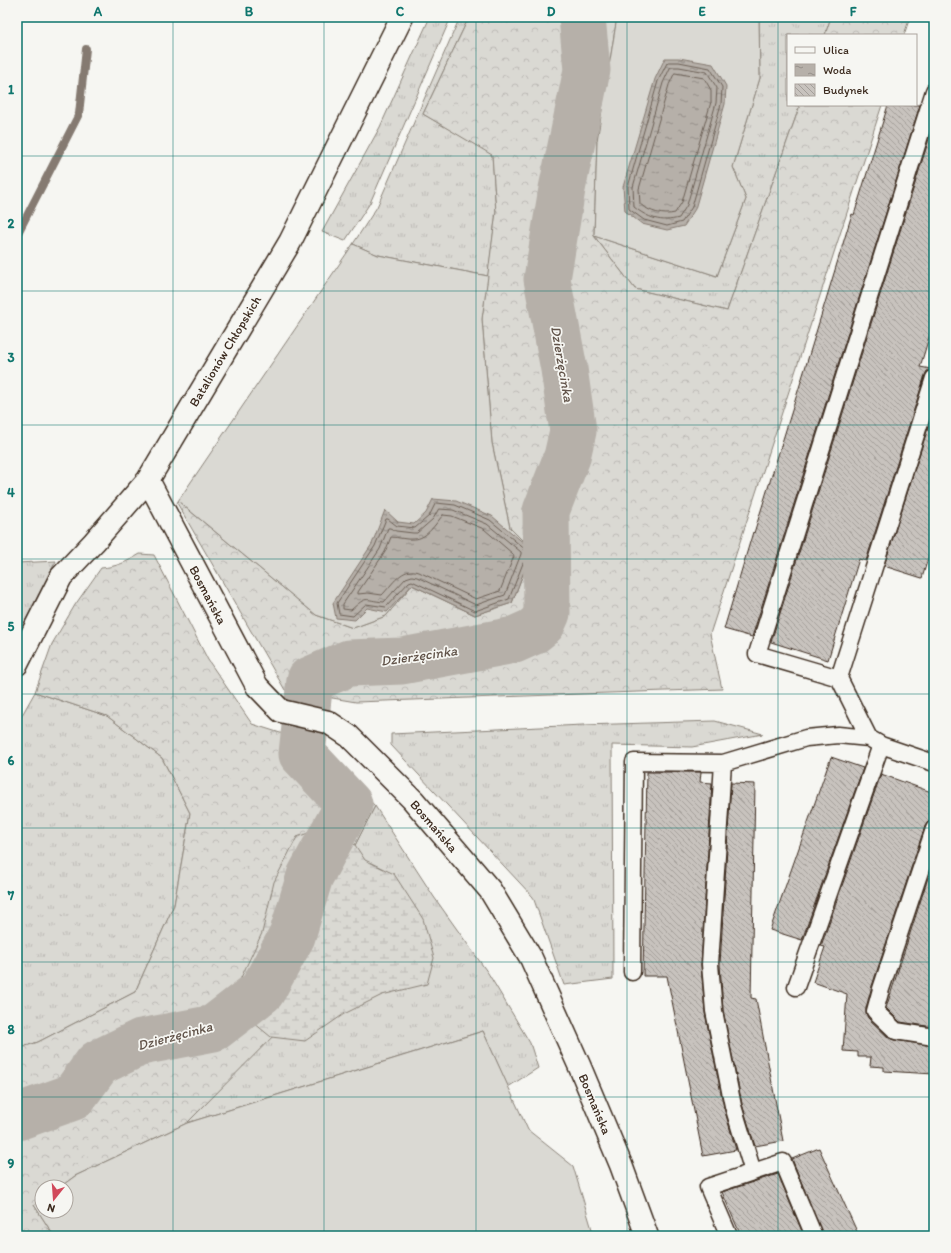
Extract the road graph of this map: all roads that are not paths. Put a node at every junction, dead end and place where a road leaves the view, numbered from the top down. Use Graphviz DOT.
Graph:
graph roads {
  1 [pos="402,17"];
  2 [pos="934,91"];
  3 [pos="934,378"];
  4 [pos="148,480"];
  5 [pos="17,664"];
  6 [pos="839,678"];
  7 [pos="875,742"];
  8 [pos="723,763"];
  9 [pos="934,763"];
  10 [pos="934,829"];
  11 [pos="632,972"];
  12 [pos="796,987"];
  13 [pos="934,1037"];
  14 [pos="753,1172"];
  15 [pos="647,1236"];
  16 [pos="730,1236"];
  17 [pos="814,1236"];
  1 -- 4 [label="street, Batalionów Chłopskich"];
  2 -- 6 [label="lane"];
  3 -- 6 [label="lane"];
  4 -- 5 [label="street, Batalionów Chłopskich"];
  4 -- 15 [label="street, Bosmańska"];
  6 -- 7 [label="lane"];
  7 -- 8 [label="lane"];
  7 -- 9 [label="lane"];
  7 -- 12 [label="lane"];
  8 -- 11 [label="lane"];
  8 -- 14 [label="lane"];
  10 -- 13 [label="lane"];
  14 -- 16 [label="lane"];
  14 -- 17 [label="lane"];
}
